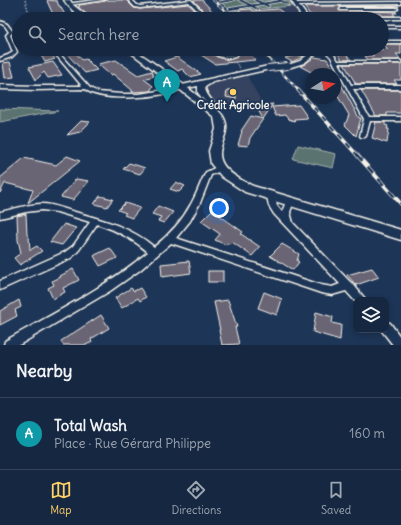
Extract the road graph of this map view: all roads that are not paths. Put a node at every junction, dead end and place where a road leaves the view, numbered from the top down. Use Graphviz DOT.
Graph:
graph roads {
  1 [pos="103,0"];
  2 [pos="130,0"];
  3 [pos="190,0"];
  4 [pos="232,0"];
  5 [pos="240,0"];
  6 [pos="255,0"];
  7 [pos="279,0"];
  8 [pos="320,0"];
  9 [pos="332,0"];
  10 [pos="380,0"];
  11 [pos="68,2"];
  12 [pos="221,2"];
  13 [pos="295,2"];
  14 [pos="401,3"];
  15 [pos="263,4"];
  16 [pos="288,4"];
  17 [pos="323,4"];
  18 [pos="336,4"];
  19 [pos="387,4"];
  20 [pos="251,6"];
  21 [pos="268,6"];
  22 [pos="256,8"];
  23 [pos="230,9"];
  24 [pos="341,9"];
  25 [pos="80,12"];
  26 [pos="202,12"];
  27 [pos="302,12"];
  28 [pos="344,12"];
  29 [pos="401,18"];
  30 [pos="389,19"];
  31 [pos="0,22"];
  32 [pos="389,27"];
  33 [pos="401,27"];
  34 [pos="12,32"];
  35 [pos="12,33"];
  36 [pos="389,42"];
  37 [pos="401,42"];
  38 [pos="12,45"];
  39 [pos="12,54"];
  40 [pos="59,56"];
  41 [pos="140,56"];
  42 [pos="221,56"];
  43 [pos="233,56"];
  44 [pos="310,56"];
  45 [pos="333,56"];
  46 [pos="0,60"];
  47 [pos="337,62"];
  48 [pos="401,62"];
  49 [pos="221,78"];
  50 [pos="201,86"];
  51 [pos="0,87"];
  52 [pos="86,87"];
  53 [pos="182,87"];
  54 [pos="350,87"];
  55 [pos="401,87"];
  56 [pos="215,113"];
  57 [pos="367,119"];
  58 [pos="401,119"];
  59 [pos="363,136"];
  60 [pos="221,168"];
  61 [pos="271,196"];
  62 [pos="290,201"];
  63 [pos="0,215"];
  64 [pos="96,220"];
  65 [pos="291,226"];
  66 [pos="401,235"];
  67 [pos="170,239"];
  68 [pos="154,252"];
  69 [pos="0,286"];
  70 [pos="349,286"];
  71 [pos="358,297"];
  72 [pos="389,331"];
  73 [pos="10,345"];
  74 [pos="400,345"];
  1 -- 11 [label="street"];
  2 -- 3 [label="street"];
  3 -- 26 [label="street"];
  4 -- 12 [label="lane"];
  5 -- 20 [label="lane"];
  6 -- 15 [label="lane"];
  7 -- 15 [label="lane"];
  7 -- 16 [label="lane"];
  8 -- 17 [label="street"];
  9 -- 18 [label="street"];
  10 -- 19 [label="street"];
  11 -- 25 [label="main road"];
  13 -- 17 [label="street"];
  13 -- 27 [label="main road"];
  14 -- 19 [label="street"];
  15 -- 20 [label="lane"];
  15 -- 21 [label="lane"];
  17 -- 18 [label="street"];
  18 -- 19 [label="street"];
  18 -- 24 [label="street"];
  19 -- 24 [label="street"];
  20 -- 22 [label="lane"];
  20 -- 23 [label="lane"];
  24 -- 28 [label="street"];
  29 -- 30 [label="street"];
  31 -- 34 [label="street"];
  32 -- 33 [label="street"];
  35 -- 38 [label="street"];
  36 -- 37 [label="street"];
  39 -- 46 [label="street"];
  40 -- 52 [label="street"];
  41 -- 53 [label="main road"];
  42 -- 43 [label="street"];
  44 -- 49 [label="main road, bridge"];
  45 -- 47 [label="street"];
  47 -- 48 [label="street"];
  47 -- 54 [label="street"];
  49 -- 50 [label="main road"];
  49 -- 53 [label="main road"];
  50 -- 53 [label="main road"];
  50 -- 56 [label="main road"];
  51 -- 52 [label="street"];
  52 -- 53 [label="street"];
  53 -- 56 [label="main road"];
  54 -- 55 [label="street"];
  54 -- 57 [label="street"];
  56 -- 60 [label="main road"];
  57 -- 58 [label="street"];
  57 -- 59 [label="street"];
  60 -- 61 [label="main road"];
  60 -- 67 [label="street"];
  61 -- 62 [label="main road"];
  61 -- 65 [label="street"];
  62 -- 65 [label="street"];
  62 -- 66 [label="main road"];
  63 -- 64 [label="street"];
  64 -- 68 [label="street"];
  64 -- 69 [label="street"];
  65 -- 70 [label="street"];
  67 -- 68 [label="street"];
  67 -- 70 [label="street"];
  68 -- 73 [label="street"];
  70 -- 71 [label="street"];
  72 -- 74 [label="street"];
}
